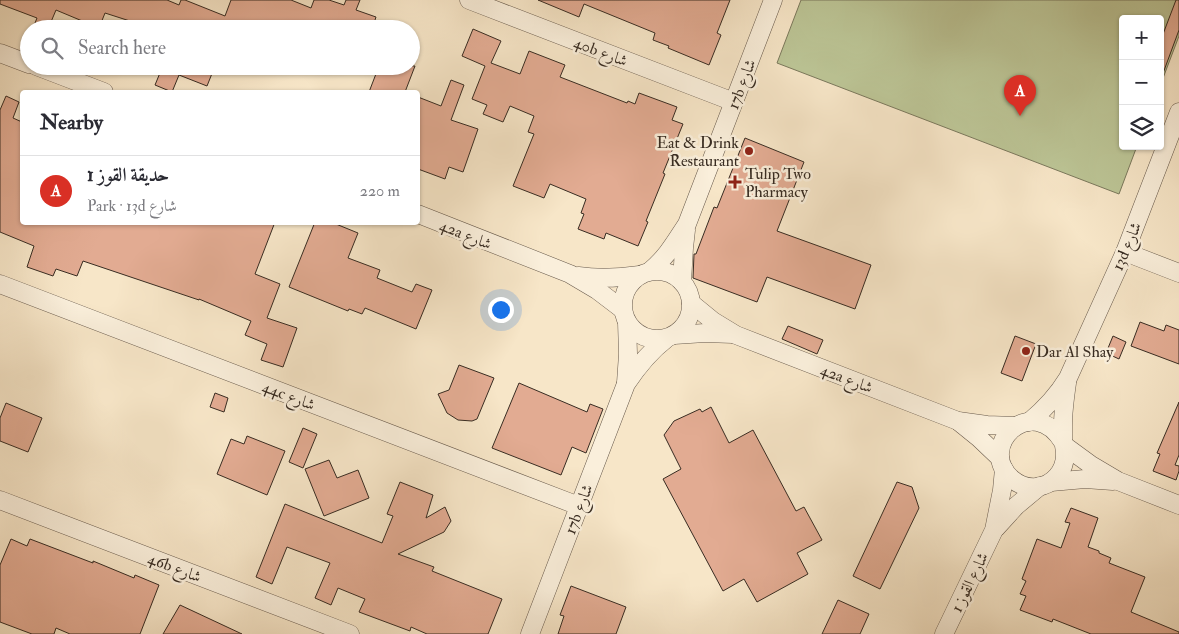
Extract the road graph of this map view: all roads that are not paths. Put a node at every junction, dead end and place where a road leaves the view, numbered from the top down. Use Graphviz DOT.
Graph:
graph roads {
  1 [pos="469,0"];
  2 [pos="773,0"];
  3 [pos="0,52"];
  4 [pos="20,60"];
  5 [pos="60,75"];
  6 [pos="99,90"];
  7 [pos="734,102"];
  8 [pos="1179,112"];
  9 [pos="420,215"];
  10 [pos="687,224"];
  11 [pos="1125,252"];
  12 [pos="645,273"];
  13 [pos="1179,273"];
  14 [pos="570,274"];
  15 [pos="682,282"];
  16 [pos="0,284"];
  17 [pos="692,303"];
  18 [pos="624,316"];
  19 [pos="736,335"];
  20 [pos="670,337"];
  21 [pos="1068,378"];
  22 [pos="626,384"];
  23 [pos="958,421"];
  24 [pos="1022,424"];
  25 [pos="1064,444"];
  26 [pos="1002,463"];
  27 [pos="1118,481"];
  28 [pos="1046,484"];
  29 [pos="0,500"];
  30 [pos="1179,505"];
  31 [pos="579,506"];
  32 [pos="994,530"];
  33 [pos="350,634"];
  34 [pos="530,634"];
  35 [pos="944,634"];
  1 -- 7 [label="street, 40b شارع"];
  2 -- 7 [label="street, 17b شارع"];
  3 -- 4 [label="street"];
  5 -- 6 [label="street"];
  7 -- 10 [label="street, 17b شارع"];
  8 -- 11 [label="street, 13d شارع"];
  9 -- 14 [label="street, 42a شارع"];
  10 -- 12 [label="street, 17b شارع"];
  10 -- 15 [label="street, 17b شارع"];
  11 -- 13 [label="street"];
  11 -- 21 [label="street, 13d شارع"];
  12 -- 14 [label="street, 42a شارع"];
  12 -- 15 [label="street"];
  12 -- 18 [label="street"];
  14 -- 18 [label="street, 42a شارع"];
  15 -- 17 [label="street"];
  16 -- 31 [label="street, 44c شارع"];
  17 -- 19 [label="street, 42a شارع"];
  17 -- 20 [label="street"];
  18 -- 20 [label="street"];
  18 -- 22 [label="street, 17b شارع"];
  19 -- 20 [label="street, 42a شارع"];
  19 -- 23 [label="street, 42a شارع"];
  20 -- 22 [label="street, 17b شارع"];
  21 -- 24 [label="street, 13d شارع"];
  21 -- 25 [label="street, 13d شارع"];
  22 -- 31 [label="street, 17b شارع"];
  23 -- 24 [label="street, 42a شارع"];
  23 -- 26 [label="street, 42a شارع"];
  24 -- 25 [label="street"];
  24 -- 26 [label="street"];
  25 -- 27 [label="street"];
  25 -- 28 [label="street"];
  26 -- 28 [label="street"];
  26 -- 32 [label="street, شارع القوز 1"];
  27 -- 28 [label="street"];
  27 -- 30 [label="street"];
  28 -- 32 [label="street, شارع القوز 1"];
  29 -- 33 [label="street, 46b شارع"];
  31 -- 34 [label="street, 17b شارع"];
  32 -- 35 [label="street, شارع القوز 1"];
}
